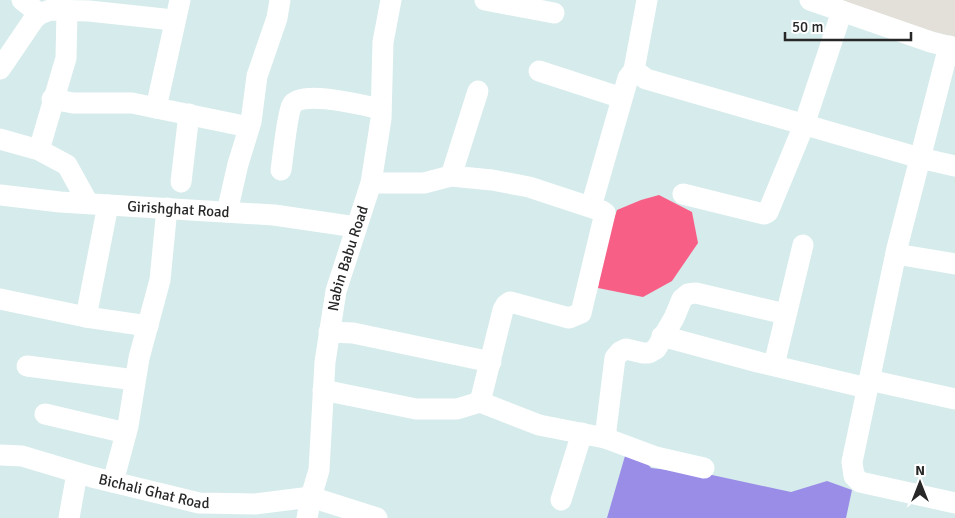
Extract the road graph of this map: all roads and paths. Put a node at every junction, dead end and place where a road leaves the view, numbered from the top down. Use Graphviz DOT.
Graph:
graph roads {
  1 [pos="22,0"];
  2 [pos="180,0"];
  3 [pos="280,0"];
  4 [pos="485,0"];
  5 [pos="647,0"];
  6 [pos="810,0"];
  7 [pos="388,1"];
  8 [pos="90,6"];
  9 [pos="67,11"];
  10 [pos="842,11"];
  11 [pos="554,13"];
  12 [pos="40,14"];
  13 [pos="174,23"];
  14 [pos="952,47"];
  15 [pos="0,69"];
  16 [pos="634,70"];
  17 [pos="539,71"];
  18 [pos="478,91"];
  19 [pos="622,98"];
  20 [pos="52,99"];
  21 [pos="156,108"];
  22 [pos="381,109"];
  23 [pos="189,114"];
  24 [pos="804,125"];
  25 [pos="249,127"];
  26 [pos="0,139"];
  27 [pos="39,150"];
  28 [pos="920,158"];
  29 [pos="955,166"];
  30 [pos="281,170"];
  31 [pos="451,176"];
  32 [pos="181,182"];
  33 [pos="371,183"];
  34 [pos="683,194"];
  35 [pos="0,195"];
  36 [pos="98,204"];
  37 [pos="590,207"];
  38 [pos="167,208"];
  39 [pos="227,212"];
  40 [pos="356,227"];
  41 [pos="803,245"];
  42 [pos="896,254"];
  43 [pos="955,264"];
  44 [pos="0,299"];
  45 [pos="785,314"];
  46 [pos="86,317"];
  47 [pos="148,326"];
  48 [pos="330,332"];
  49 [pos="662,336"];
  50 [pos="491,362"];
  51 [pos="27,366"];
  52 [pos="774,366"];
  53 [pos="135,380"];
  54 [pos="868,384"];
  55 [pos="323,390"];
  56 [pos="955,399"];
  57 [pos="480,402"];
  58 [pos="45,414"];
  59 [pos="126,433"];
  60 [pos="582,434"];
  61 [pos="604,438"];
  62 [pos="0,455"];
  63 [pos="704,468"];
  64 [pos="77,473"];
  65 [pos="113,482"];
  66 [pos="311,497"];
  67 [pos="561,500"];
  68 [pos="955,503"];
  69 [pos="70,518"];
  70 [pos="307,518"];
  71 [pos="377,518"];
  1 -- 12 [label="street"];
  2 -- 13 [label="street"];
  3 -- 25 [label="street"];
  4 -- 11 [label="street"];
  5 -- 16 [label="street"];
  6 -- 10 [label="street"];
  7 -- 22 [label="street, Nabin Babu Road"];
  8 -- 9 [label="street"];
  8 -- 13 [label="street"];
  9 -- 12 [label="street"];
  9 -- 20 [label="street"];
  10 -- 14 [label="street"];
  10 -- 24 [label="street"];
  12 -- 15 [label="street"];
  13 -- 21 [label="street"];
  14 -- 28 [label="street"];
  16 -- 19 [label="street"];
  16 -- 24 [label="street"];
  17 -- 19 [label="street"];
  18 -- 31 [label="street"];
  19 -- 37 [label="street"];
  20 -- 21 [label="street"];
  20 -- 27 [label="street"];
  21 -- 23 [label="street"];
  22 -- 30 [label="street"];
  22 -- 33 [label="street, Nabin Babu Road"];
  23 -- 25 [label="street"];
  23 -- 32 [label="street"];
  24 -- 28 [label="street"];
  24 -- 34 [label="street"];
  25 -- 39 [label="street"];
  26 -- 27 [label="street"];
  27 -- 36 [label="street"];
  28 -- 29 [label="street"];
  28 -- 42 [label="street"];
  31 -- 33 [label="street"];
  31 -- 37 [label="street"];
  33 -- 40 [label="street, Nabin Babu Road"];
  35 -- 36 [label="street, Girishghat Road"];
  36 -- 38 [label="street, Girishghat Road"];
  36 -- 46 [label="street"];
  37 -- 50 [label="street"];
  38 -- 39 [label="street, Girishghat Road"];
  38 -- 47 [label="street"];
  39 -- 40 [label="street, Girishghat Road"];
  40 -- 48 [label="street, Nabin Babu Road"];
  41 -- 45 [label="street"];
  42 -- 43 [label="street"];
  42 -- 54 [label="street"];
  44 -- 46 [label="street"];
  45 -- 49 [label="street"];
  45 -- 52 [label="street"];
  46 -- 47 [label="street"];
  47 -- 53 [label="street"];
  48 -- 50 [label="street"];
  48 -- 55 [label="street, Nabin Babu Road"];
  49 -- 52 [label="street"];
  49 -- 61 [label="street"];
  50 -- 57 [label="street"];
  51 -- 53 [label="street"];
  52 -- 54 [label="street"];
  53 -- 59 [label="street"];
  54 -- 56 [label="street"];
  54 -- 68 [label="street"];
  55 -- 57 [label="street"];
  55 -- 66 [label="street, Nabin Babu Road"];
  57 -- 60 [label="street"];
  58 -- 59 [label="street"];
  59 -- 65 [label="street"];
  60 -- 61 [label="street"];
  60 -- 67 [label="street"];
  61 -- 63 [label="street"];
  62 -- 64 [label="street, Bichali Ghat Road"];
  64 -- 65 [label="street, Bichali Ghat Road"];
  64 -- 69 [label="street"];
  65 -- 66 [label="street, Bichali Ghat Road"];
  66 -- 70 [label="street, Nabin Babu Road"];
  66 -- 71 [label="street"];
}
